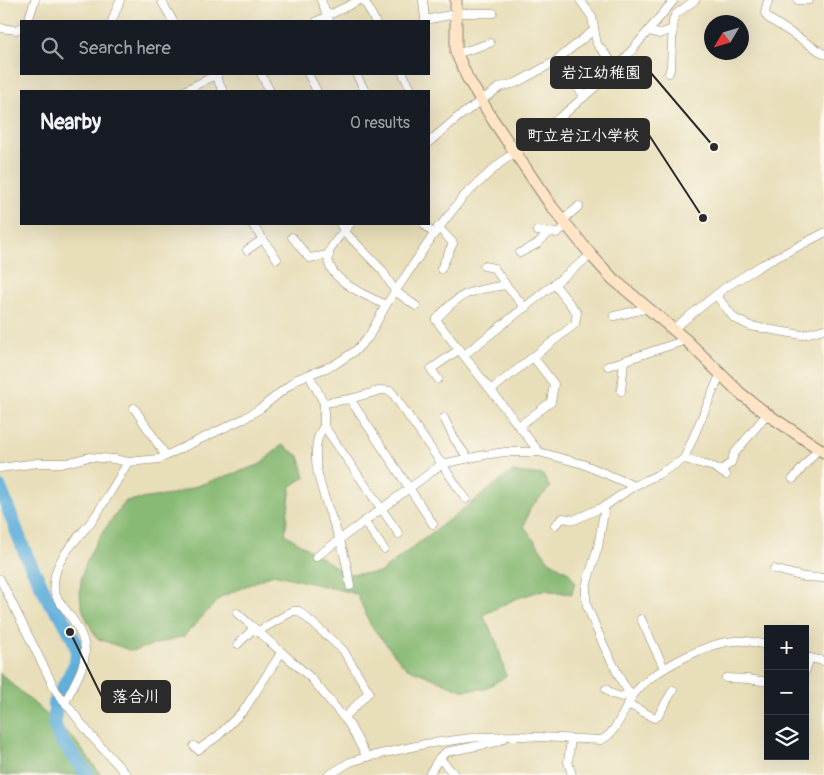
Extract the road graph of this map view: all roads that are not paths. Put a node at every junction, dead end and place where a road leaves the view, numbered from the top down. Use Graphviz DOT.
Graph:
graph roads {
  1 [pos="35,0"];
  2 [pos="117,0"];
  3 [pos="163,0"];
  4 [pos="321,0"];
  5 [pos="360,0"];
  6 [pos="364,0"];
  7 [pos="423,0"];
  8 [pos="456,0"];
  9 [pos="580,0"];
  10 [pos="674,0"];
  11 [pos="695,0"];
  12 [pos="769,0"];
  13 [pos="798,0"];
  14 [pos="809,0"];
  15 [pos="493,13"];
  16 [pos="455,15"];
  17 [pos="328,19"];
  18 [pos="28,20"];
  19 [pos="112,20"];
  20 [pos="172,20"];
  21 [pos="374,20"];
  22 [pos="0,28"];
  23 [pos="20,28"];
  24 [pos="673,29"];
  25 [pos="594,30"];
  26 [pos="649,31"];
  27 [pos="490,43"];
  28 [pos="456,54"];
  29 [pos="824,54"];
  30 [pos="554,62"];
  31 [pos="617,68"];
  32 [pos="669,73"];
  33 [pos="216,75"];
  34 [pos="262,75"];
  35 [pos="309,75"];
  36 [pos="357,75"];
  37 [pos="404,75"];
  38 [pos="204,77"];
  39 [pos="185,90"];
  40 [pos="223,90"];
  41 [pos="269,90"];
  42 [pos="316,90"];
  43 [pos="364,90"];
  44 [pos="411,90"];
  45 [pos="585,96"];
  46 [pos="482,100"];
  47 [pos="430,141"];
  48 [pos="516,153"];
  49 [pos="579,206"];
  50 [pos="565,223"];
  51 [pos="253,225"];
  52 [pos="426,225"];
  53 [pos="342,227"];
  54 [pos="436,230"];
  55 [pos="537,230"];
  56 [pos="550,232"];
  57 [pos="824,233"];
  58 [pos="292,237"];
  59 [pos="263,239"];
  60 [pos="247,250"];
  61 [pos="520,253"];
  62 [pos="329,255"];
  63 [pos="592,255"];
  64 [pos="277,259"];
  65 [pos="484,266"];
  66 [pos="441,268"];
  67 [pos="506,285"];
  68 [pos="555,285"];
  69 [pos="395,291"];
  70 [pos="716,295"];
  71 [pos="386,305"];
  72 [pos="416,306"];
  73 [pos="525,308"];
  74 [pos="649,308"];
  75 [pos="614,316"];
  76 [pos="673,329"];
  77 [pos="824,329"];
  78 [pos="686,340"];
  79 [pos="462,352"];
  80 [pos="534,358"];
  81 [pos="624,361"];
  82 [pos="608,366"];
  83 [pos="309,375"];
  84 [pos="720,375"];
  85 [pos="438,379"];
  86 [pos="491,390"];
  87 [pos="621,391"];
  88 [pos="350,399"];
  89 [pos="324,404"];
  90 [pos="134,408"];
  91 [pos="767,414"];
  92 [pos="444,418"];
  93 [pos="324,426"];
  94 [pos="519,426"];
  95 [pos="822,450"];
  96 [pos="539,452"];
  97 [pos="166,456"];
  98 [pos="468,458"];
  99 [pos="684,459"];
  100 [pos="128,462"];
  101 [pos="442,464"];
  102 [pos="0,468"];
  103 [pos="792,479"];
  104 [pos="634,486"];
  105 [pos="409,488"];
  106 [pos="466,499"];
  107 [pos="605,506"];
  108 [pos="381,509"];
  109 [pos="364,521"];
  110 [pos="433,524"];
  111 [pos="555,525"];
  112 [pos="399,534"];
  113 [pos="340,539"];
  114 [pos="384,549"];
  115 [pos="316,557"];
  116 [pos="774,569"];
  117 [pos="824,578"];
  118 [pos="0,580"];
  119 [pos="350,586"];
  120 [pos="9,598"];
  121 [pos="0,602"];
  122 [pos="237,613"];
  123 [pos="641,619"];
  124 [pos="255,630"];
  125 [pos="238,644"];
  126 [pos="764,645"];
  127 [pos="281,653"];
  128 [pos="809,657"];
  129 [pos="824,661"];
  130 [pos="664,668"];
  131 [pos="726,678"];
  132 [pos="764,681"];
  133 [pos="606,689"];
  134 [pos="673,690"];
  135 [pos="631,694"];
  136 [pos="65,702"];
  137 [pos="628,704"];
  138 [pos="344,718"];
  139 [pos="506,736"];
  140 [pos="571,739"];
  141 [pos="194,746"];
  142 [pos="367,756"];
  143 [pos="439,758"];
  144 [pos="126,775"];
  145 [pos="329,775"];
  146 [pos="429,775"];
  147 [pos="456,775"];
  148 [pos="572,775"];
  1 -- 18 [label="street"];
  2 -- 19 [label="street"];
  3 -- 20 [label="street"];
  4 -- 17 [label="street"];
  5 -- 17 [label="street"];
  6 -- 21 [label="street"];
  7 -- 16 [label="street"];
  8 -- 16 [label="street"];
  9 -- 25 [label="street"];
  10 -- 26 [label="street"];
  11 -- 24 [label="street"];
  12 -- 29 [label="street"];
  13 -- 14 [label="street"];
  15 -- 16 [label="street"];
  16 -- 28 [label="street"];
  22 -- 23 [label="street"];
  24 -- 26 [label="street"];
  24 -- 32 [label="street"];
  25 -- 30 [label="street"];
  25 -- 31 [label="street"];
  26 -- 31 [label="street"];
  27 -- 28 [label="street"];
  28 -- 46 [label="street"];
  30 -- 45 [label="street"];
  30 -- 46 [label="street"];
  31 -- 45 [label="street"];
  33 -- 38 [label="street"];
  33 -- 40 [label="street"];
  34 -- 41 [label="street"];
  35 -- 42 [label="street"];
  36 -- 43 [label="street"];
  37 -- 44 [label="street"];
  38 -- 39 [label="street"];
  45 -- 48 [label="street"];
  46 -- 47 [label="street"];
  46 -- 48 [label="street"];
  48 -- 50 [label="street"];
  48 -- 54 [label="street"];
  49 -- 50 [label="street"];
  50 -- 56 [label="street"];
  50 -- 63 [label="street"];
  51 -- 59 [label="street"];
  52 -- 54 [label="street"];
  53 -- 62 [label="street"];
  53 -- 69 [label="street"];
  54 -- 66 [label="street"];
  54 -- 69 [label="street"];
  55 -- 56 [label="street"];
  56 -- 61 [label="street"];
  57 -- 70 [label="street"];
  58 -- 62 [label="street"];
  59 -- 60 [label="street"];
  59 -- 64 [label="street"];
  62 -- 71 [label="street"];
  63 -- 68 [label="street"];
  63 -- 74 [label="street"];
  65 -- 67 [label="street"];
  67 -- 73 [label="street"];
  67 -- 79 [label="street"];
  68 -- 73 [label="street"];
  68 -- 80 [label="street"];
  69 -- 71 [label="street"];
  69 -- 72 [label="street"];
  70 -- 76 [label="street"];
  70 -- 77 [label="street"];
  71 -- 83 [label="street"];
  73 -- 79 [label="street"];
  74 -- 75 [label="street"];
  74 -- 76 [label="street"];
  76 -- 78 [label="street"];
  78 -- 81 [label="street"];
  78 -- 84 [label="street"];
  79 -- 85 [label="street"];
  79 -- 86 [label="street"];
  80 -- 86 [label="street"];
  80 -- 94 [label="street"];
  81 -- 82 [label="street"];
  81 -- 87 [label="street"];
  83 -- 89 [label="street"];
  83 -- 97 [label="street"];
  84 -- 91 [label="street"];
  84 -- 99 [label="street"];
  86 -- 94 [label="street"];
  88 -- 89 [label="street"];
  88 -- 101 [label="street"];
  88 -- 105 [label="street"];
  89 -- 93 [label="street"];
  90 -- 97 [label="street"];
  91 -- 95 [label="street"];
  91 -- 99 [label="street"];
  92 -- 98 [label="street"];
  93 -- 108 [label="street"];
  93 -- 113 [label="street"];
  94 -- 96 [label="street"];
  95 -- 103 [label="street"];
  96 -- 98 [label="street"];
  96 -- 104 [label="street"];
  97 -- 100 [label="street"];
  98 -- 101 [label="street"];
  99 -- 104 [label="street"];
  100 -- 102 [label="street"];
  100 -- 136 [label="street"];
  101 -- 105 [label="street"];
  101 -- 106 [label="street"];
  104 -- 107 [label="street"];
  105 -- 108 [label="street"];
  105 -- 110 [label="street"];
  107 -- 111 [label="street"];
  107 -- 135 [label="street"];
  108 -- 109 [label="street"];
  108 -- 112 [label="street"];
  109 -- 113 [label="street"];
  109 -- 114 [label="street"];
  113 -- 115 [label="street"];
  113 -- 119 [label="street"];
  116 -- 117 [label="street"];
  118 -- 120 [label="street"];
  120 -- 121 [label="street"];
  120 -- 136 [label="street"];
  122 -- 124 [label="street"];
  123 -- 130 [label="street"];
  124 -- 125 [label="street"];
  124 -- 127 [label="street"];
  124 -- 138 [label="street"];
  126 -- 130 [label="street"];
  127 -- 138 [label="street"];
  127 -- 141 [label="street"];
  128 -- 129 [label="street"];
  130 -- 135 [label="street"];
  131 -- 132 [label="street"];
  133 -- 135 [label="street"];
  134 -- 137 [label="street"];
  135 -- 137 [label="street"];
  136 -- 144 [label="street"];
  137 -- 140 [label="street"];
  138 -- 142 [label="street"];
  139 -- 140 [label="street"];
  139 -- 142 [label="street"];
  139 -- 143 [label="street"];
  140 -- 148 [label="street"];
  142 -- 145 [label="street"];
  143 -- 146 [label="street"];
  143 -- 147 [label="street"];
}
